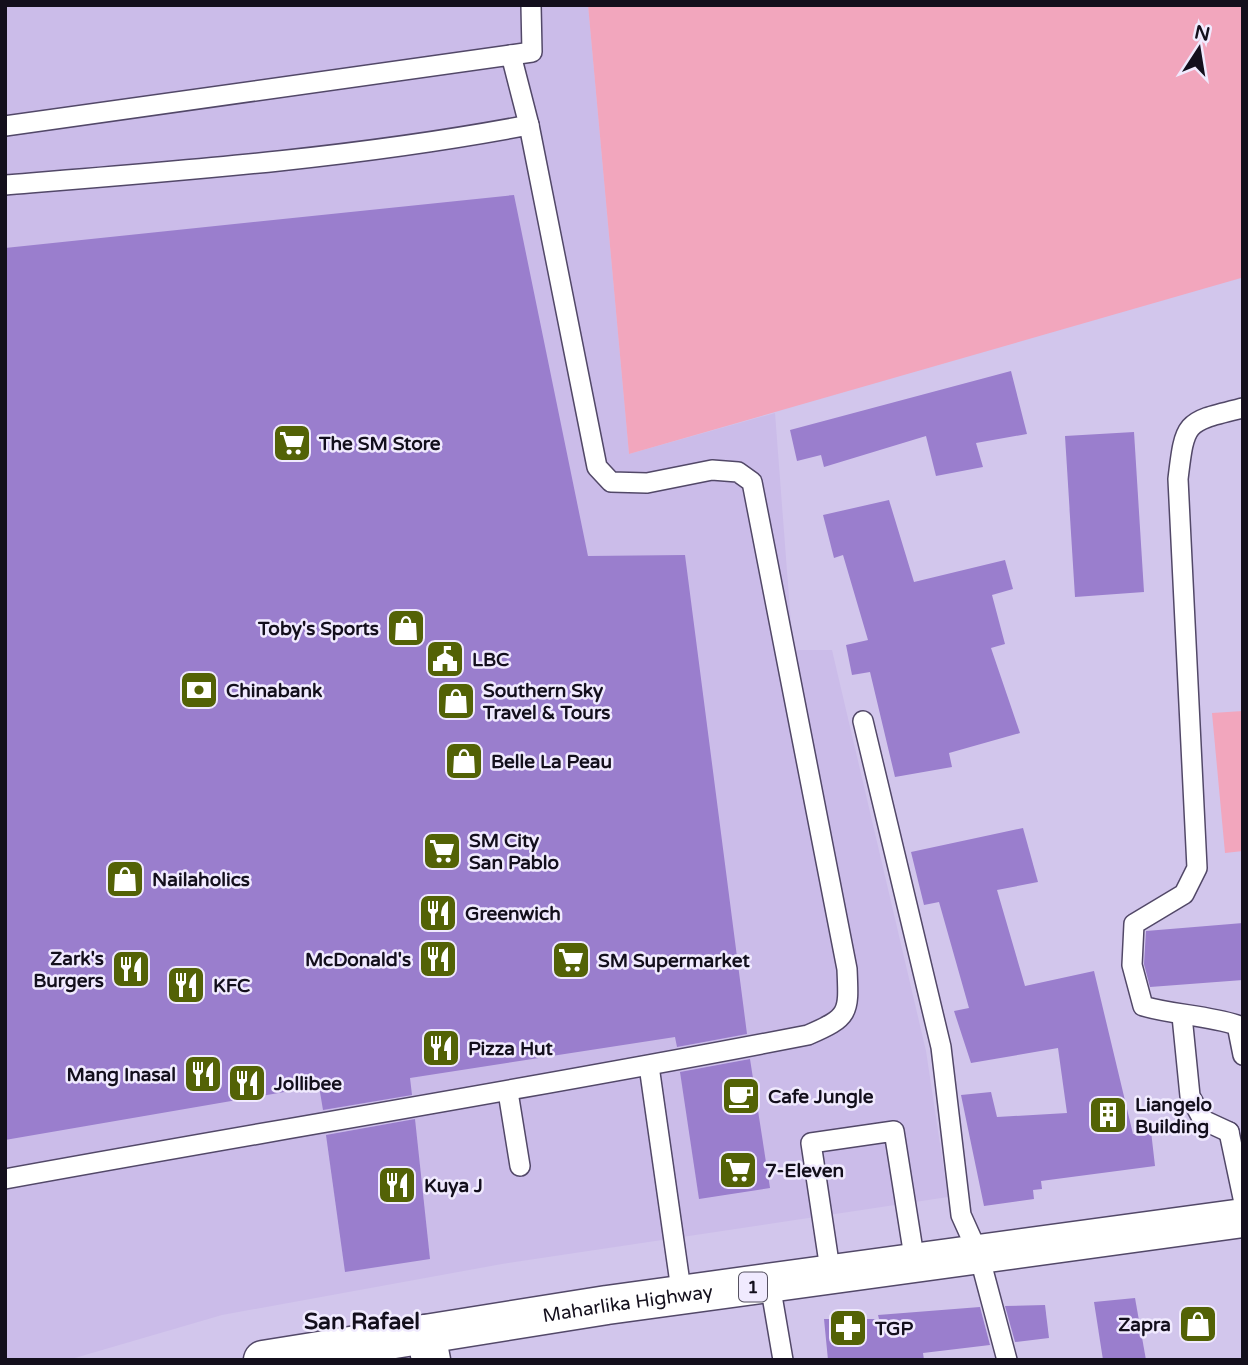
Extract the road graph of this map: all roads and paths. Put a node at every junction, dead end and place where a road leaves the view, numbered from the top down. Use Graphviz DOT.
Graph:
graph roads {
  1 [pos="531,5"];
  2 [pos="511,55"];
  3 [pos="529,125"];
  4 [pos="5,126"];
  5 [pos="5,185"];
  6 [pos="1243,408"];
  7 [pos="863,721"];
  8 [pos="1182,1016"];
  9 [pos="1243,1055"];
  10 [pos="649,1066"];
  11 [pos="508,1092"];
  12 [pos="1236,1127"];
  13 [pos="520,1166"];
  14 [pos="5,1179"];
  15 [pos="1243,1198"];
  16 [pos="1243,1218"];
  17 [pos="979,1255"];
  18 [pos="915,1263"];
  19 [pos="831,1276"];
  20 [pos="770,1284"];
  21 [pos="682,1297"];
  22 [pos="428,1347"];
  23 [pos="276,1359"];
  24 [pos="783,1360"];
  25 [pos="1007,1360"];
  1 -- 2 [label="lane"];
  2 -- 3 [label="lane"];
  2 -- 4 [label="lane"];
  3 -- 5 [label="lane"];
  3 -- 10 [label="lane"];
  6 -- 8 [label="lane"];
  7 -- 17 [label="lane"];
  8 -- 9 [label="lane"];
  8 -- 12 [label="lane"];
  10 -- 11 [label="lane"];
  10 -- 21 [label="lane"];
  11 -- 13 [label="lane"];
  11 -- 14 [label="lane"];
  12 -- 15 [label="lane"];
  16 -- 17 [label="main road, Maharlika Highway / 1"];
  17 -- 18 [label="main road, Maharlika Highway / 1"];
  17 -- 25 [label="lane"];
  18 -- 19 [label="main road, Maharlika Highway / 1"];
  18 -- 19 [label="lane"];
  19 -- 20 [label="main road, Maharlika Highway / 1"];
  20 -- 21 [label="main road, Maharlika Highway / 1"];
  20 -- 24 [label="lane"];
  21 -- 22 [label="main road, Maharlika Highway / 1"];
  22 -- 23 [label="main road, Maharlika Highway / 1"];
}
